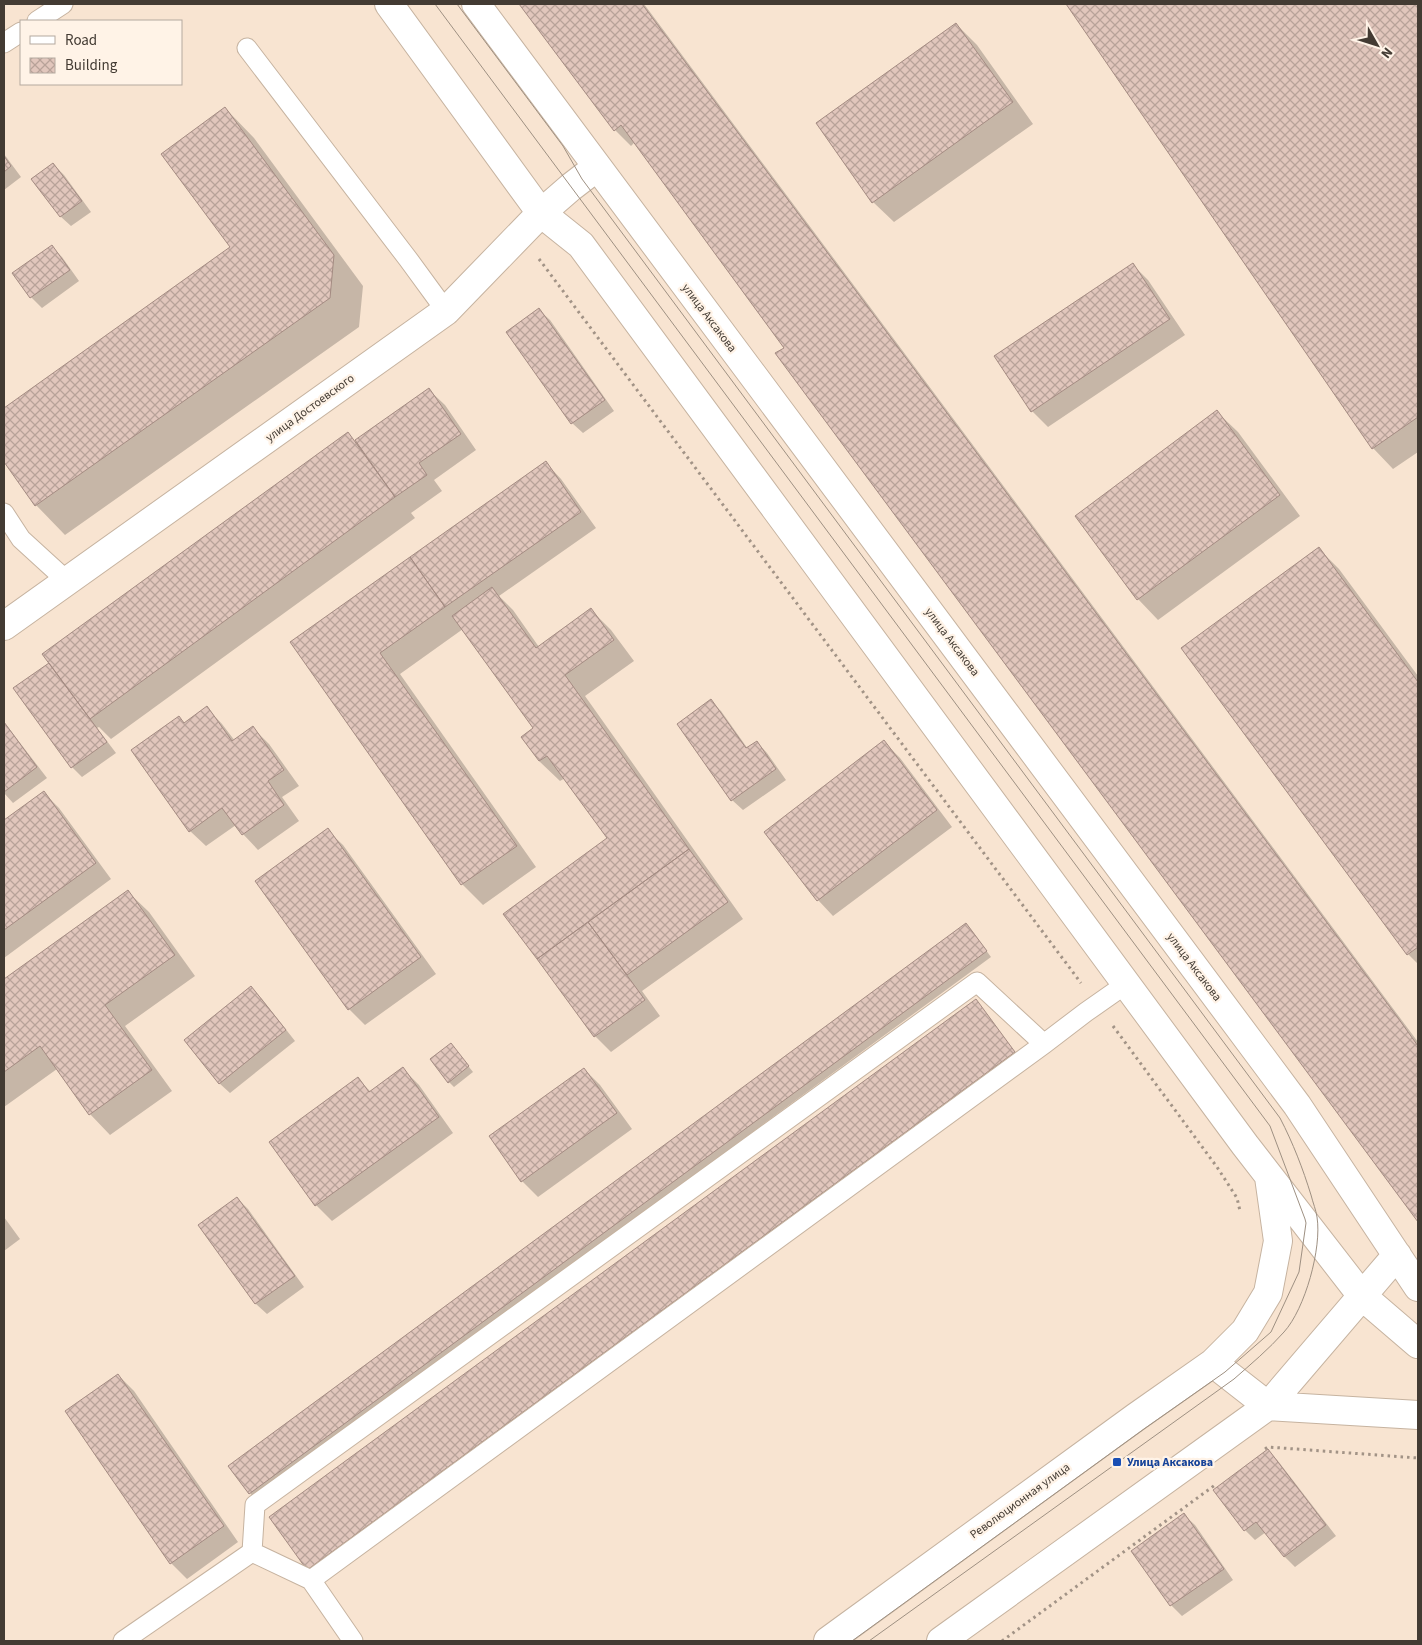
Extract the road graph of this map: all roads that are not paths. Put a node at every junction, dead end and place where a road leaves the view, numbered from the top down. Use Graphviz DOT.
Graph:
graph roads {
  1 [pos="63,4"];
  2 [pos="389,4"];
  3 [pos="476,4"];
  4 [pos="39,20"];
  5 [pos="20,33"];
  6 [pos="4,43"];
  7 [pos="247,48"];
  8 [pos="597,167"];
  9 [pos="542,213"];
  10 [pos="446,311"];
  11 [pos="4,513"];
  12 [pos="67,581"];
  13 [pos="4,626"];
  14 [pos="1126,984"];
  15 [pos="1044,1044"];
  16 [pos="1269,1176"];
  17 [pos="1397,1256"];
  18 [pos="1418,1287"];
  19 [pos="1362,1296"];
  20 [pos="1418,1344"];
  21 [pos="1213,1363"];
  22 [pos="1268,1406"];
  23 [pos="1418,1415"];
  24 [pos="252,1552"];
  25 [pos="311,1580"];
  26 [pos="123,1641"];
  27 [pos="353,1641"];
  28 [pos="828,1641"];
  29 [pos="941,1641"];
  1 -- 4 [label="lane"];
  2 -- 9 [label="street"];
  3 -- 8 [label="street, улица Аксакова"];
  5 -- 6 [label="lane"];
  7 -- 10 [label="lane"];
  8 -- 9 [label="street, улица Достоевского"];
  8 -- 17 [label="street, улица Аксакова"];
  9 -- 10 [label="street, улица Достоевского"];
  9 -- 14 [label="street"];
  10 -- 12 [label="street, улица Достоевского"];
  11 -- 12 [label="lane"];
  12 -- 13 [label="street, улица Достоевского"];
  14 -- 15 [label="lane"];
  14 -- 16 [label="street"];
  15 -- 24 [label="lane"];
  15 -- 25 [label="lane"];
  16 -- 19 [label="street"];
  16 -- 21 [label="street, Революционная улица"];
  17 -- 18 [label="street, улица Аксакова"];
  17 -- 19 [label="street"];
  19 -- 20 [label="street"];
  19 -- 22 [label="street"];
  21 -- 22 [label="street"];
  21 -- 28 [label="street, Революционная улица"];
  22 -- 23 [label="street"];
  22 -- 29 [label="street"];
  24 -- 25 [label="lane"];
  24 -- 26 [label="lane"];
  25 -- 27 [label="lane"];
}
